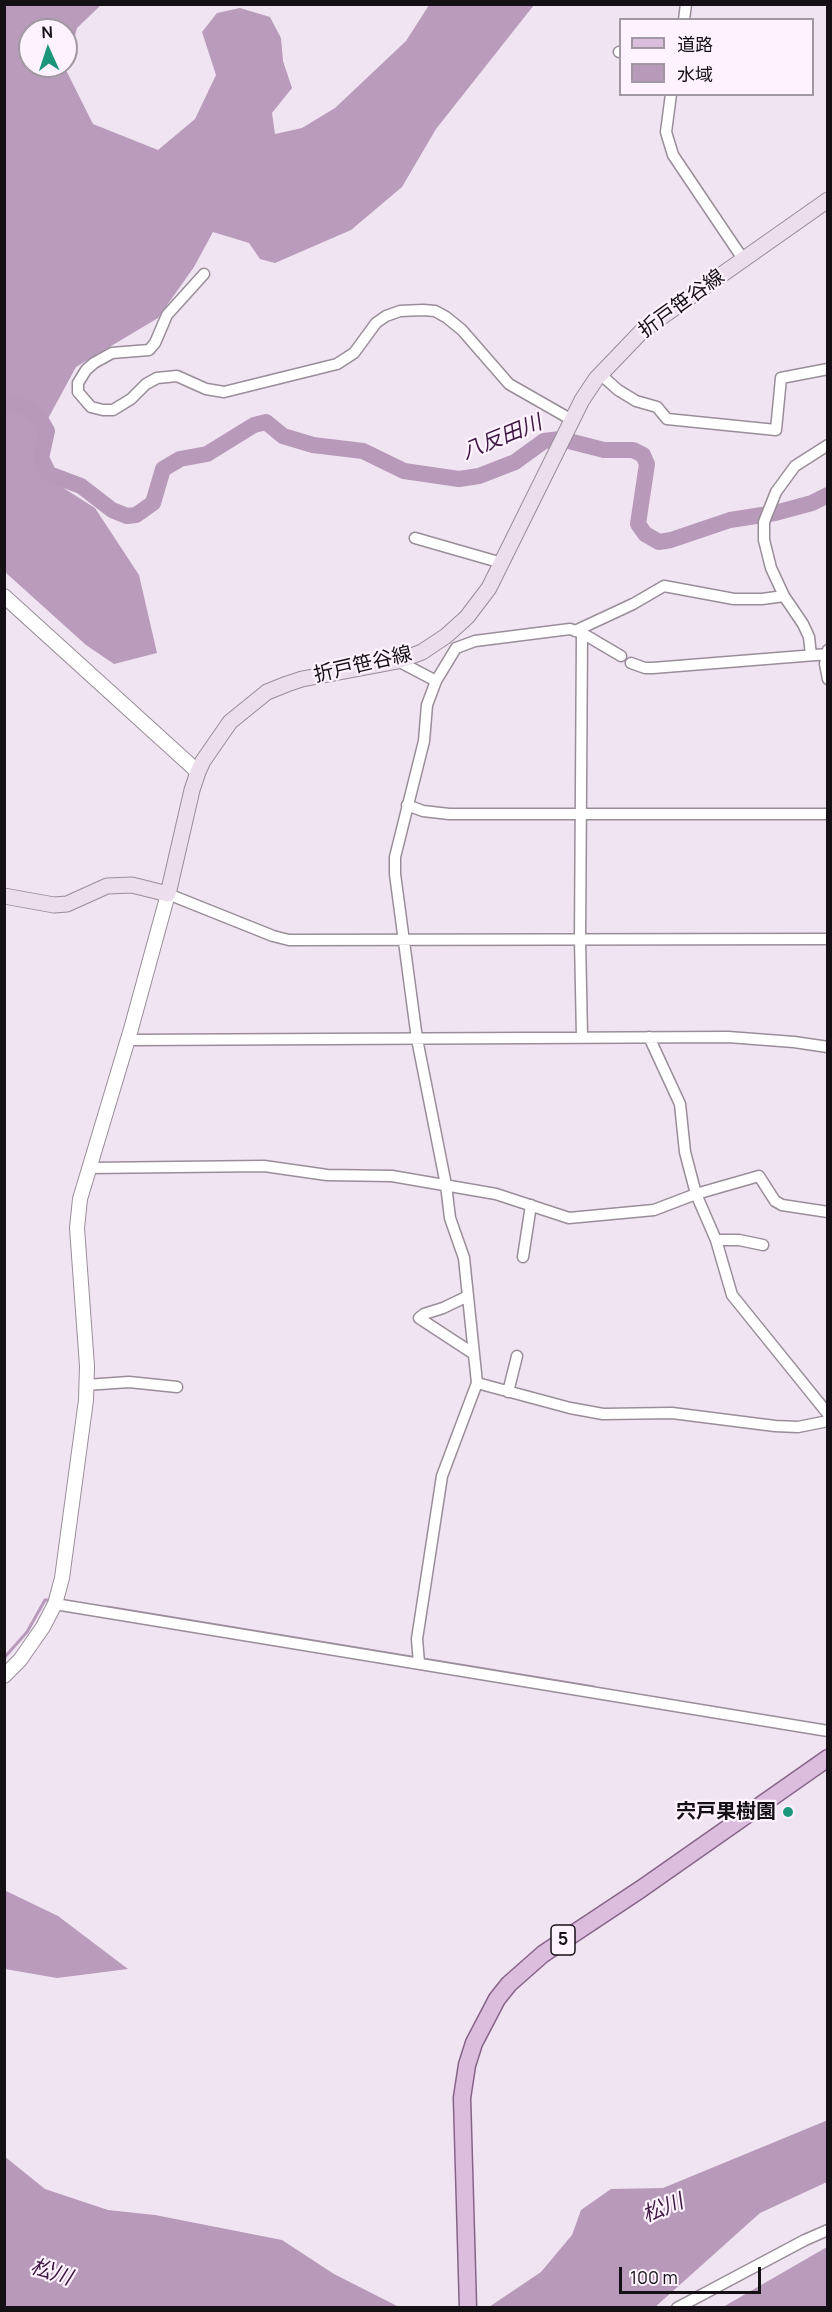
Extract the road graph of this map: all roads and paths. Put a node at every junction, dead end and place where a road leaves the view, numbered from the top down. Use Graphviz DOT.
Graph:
graph roads {
  1 [pos="671,96"];
  2 [pos="828,200"];
  3 [pos="743,259"];
  4 [pos="204,274"];
  5 [pos="828,369"];
  6 [pos="600,374"];
  7 [pos="572,420"];
  8 [pos="828,445"];
  9 [pos="415,538"];
  10 [pos="502,563"];
  11 [pos="4,596"];
  12 [pos="784,596"];
  13 [pos="451,632"];
  14 [pos="578,632"];
  15 [pos="456,648"];
  16 [pos="827,653"];
  17 [pos="811,655"];
  18 [pos="621,656"];
  19 [pos="398,661"];
  20 [pos="631,663"];
  21 [pos="828,679"];
  22 [pos="436,681"];
  23 [pos="198,772"];
  24 [pos="406,805"];
  25 [pos="581,814"];
  26 [pos="828,814"];
  27 [pos="168,894"];
  28 [pos="4,896"];
  29 [pos="403,939"];
  30 [pos="580,939"];
  31 [pos="828,939"];
  32 [pos="582,1037"];
  33 [pos="649,1038"];
  34 [pos="417,1039"];
  35 [pos="128,1040"];
  36 [pos="828,1047"];
  37 [pos="89,1168"];
  38 [pos="446,1185"];
  39 [pos="696,1194"];
  40 [pos="531,1205"];
  41 [pos="828,1212"];
  42 [pos="716,1240"];
  43 [pos="763,1245"];
  44 [pos="523,1257"];
  45 [pos="468,1296"];
  46 [pos="474,1354"];
  47 [pos="518,1356"];
  48 [pos="477,1383"];
  49 [pos="86,1385"];
  50 [pos="177,1387"];
  51 [pos="508,1392"];
  52 [pos="827,1413"];
  53 [pos="54,1604"];
  54 [pos="419,1663"];
  55 [pos="4,1676"];
  56 [pos="828,1731"];
  57 [pos="828,1758"];
  58 [pos="828,2230"];
  59 [pos="468,2307"];
  60 [pos="677,2307"];
  1 -- 3 [label="street"];
  2 -- 3 [label="main road, 折戸笹谷線"];
  3 -- 6 [label="main road, 折戸笹谷線"];
  4 -- 7 [label="street"];
  5 -- 6 [label="street"];
  6 -- 7 [label="main road, 折戸笹谷線"];
  7 -- 10 [label="main road, 折戸笹谷線"];
  8 -- 12 [label="street"];
  9 -- 10 [label="street"];
  10 -- 13 [label="main road, 折戸笹谷線"];
  11 -- 23 [label="street"];
  12 -- 14 [label="street"];
  12 -- 17 [label="street"];
  13 -- 15 [label="street"];
  13 -- 19 [label="main road, 折戸笹谷線"];
  14 -- 15 [label="street"];
  14 -- 18 [label="street"];
  14 -- 25 [label="street"];
  15 -- 22 [label="street"];
  16 -- 17 [label="street"];
  16 -- 21 [label="street"];
  17 -- 20 [label="street"];
  19 -- 22 [label="street"];
  19 -- 23 [label="main road, 折戸笹谷線"];
  22 -- 24 [label="street"];
  23 -- 27 [label="main road, 折戸笹谷線"];
  24 -- 25 [label="street"];
  24 -- 29 [label="street"];
  25 -- 26 [label="street"];
  25 -- 30 [label="street"];
  27 -- 28 [label="main road"];
  27 -- 29 [label="street"];
  27 -- 35 [label="street"];
  29 -- 30 [label="street"];
  29 -- 34 [label="street"];
  30 -- 31 [label="street"];
  30 -- 32 [label="street"];
  32 -- 33 [label="street"];
  32 -- 34 [label="street"];
  33 -- 36 [label="street"];
  33 -- 39 [label="street"];
  34 -- 35 [label="street"];
  34 -- 38 [label="street"];
  35 -- 37 [label="street"];
  37 -- 38 [label="street"];
  37 -- 49 [label="street"];
  38 -- 40 [label="street"];
  38 -- 45 [label="street"];
  39 -- 40 [label="street"];
  39 -- 41 [label="street"];
  39 -- 42 [label="street"];
  40 -- 44 [label="street"];
  42 -- 43 [label="street"];
  42 -- 52 [label="street"];
  45 -- 46 [label="street"];
  45 -- 46 [label="street"];
  46 -- 48 [label="street"];
  47 -- 51 [label="street"];
  48 -- 51 [label="street"];
  48 -- 54 [label="street"];
  49 -- 50 [label="street"];
  49 -- 53 [label="street"];
  51 -- 52 [label="street"];
  53 -- 54 [label="street"];
  53 -- 55 [label="street"];
  54 -- 56 [label="street"];
  57 -- 59 [label="main road, 5"];
  58 -- 60 [label="street"];
}
